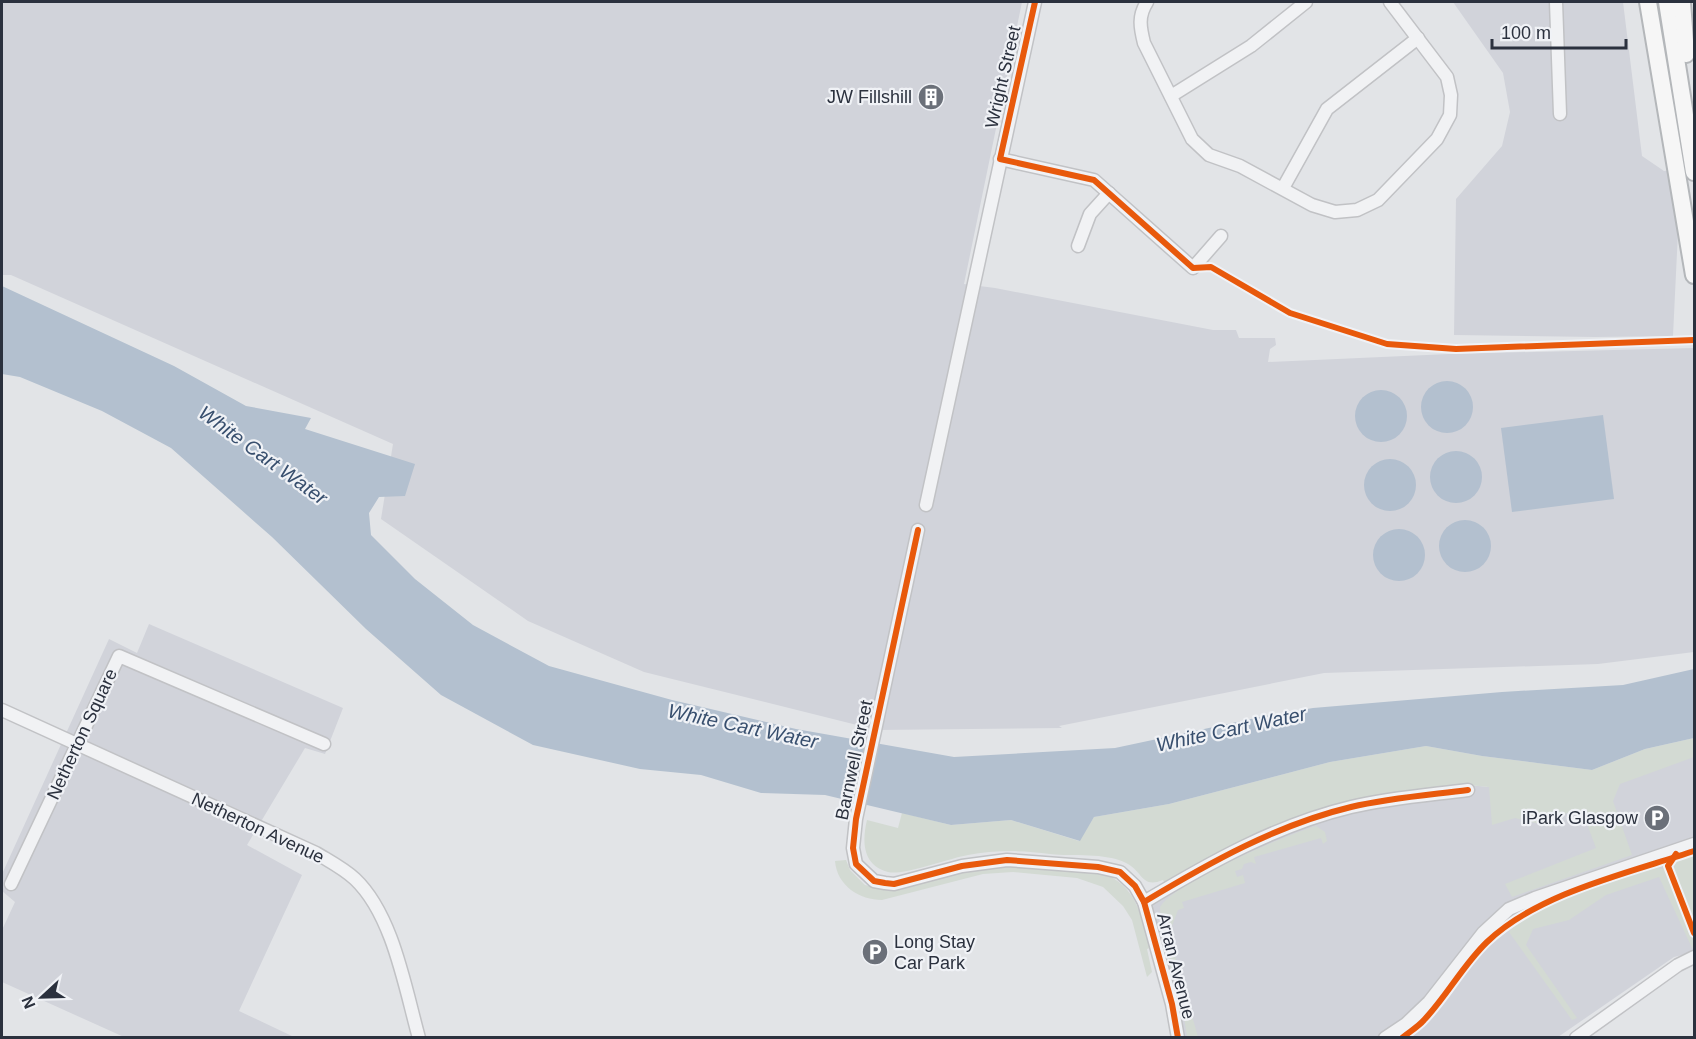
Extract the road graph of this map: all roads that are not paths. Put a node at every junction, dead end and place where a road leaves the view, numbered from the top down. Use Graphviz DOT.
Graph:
graph roads {
  1 [pos="1035,2"];
  2 [pos="1147,2"];
  3 [pos="1306,2"];
  4 [pos="1390,2"];
  5 [pos="1556,2"];
  6 [pos="1648,2"];
  7 [pos="1667,2"];
  8 [pos="1682,2"];
  9 [pos="1418,38"];
  10 [pos="1171,96"];
  11 [pos="1560,114"];
  12 [pos="1688,148"];
  13 [pos="1000,159"];
  14 [pos="1695,172"];
  15 [pos="1283,188"];
  16 [pos="1109,193"];
  17 [pos="1221,236"];
  18 [pos="1078,246"];
  19 [pos="1695,276"];
  20 [pos="926,505"];
  21 [pos="918,530"];
  22 [pos="2,710"];
  23 [pos="76,743"];
  24 [pos="324,744"];
  25 [pos="1468,790"];
  26 [pos="1695,844"];
  27 [pos="11,884"];
  28 [pos="1144,902"];
  29 [pos="1695,957"];
  30 [pos="419,1038"];
  31 [pos="1178,1038"];
  32 [pos="1385,1038"];
  33 [pos="1576,1038"];
  1 -- 13 [label="street, Wright Street"];
  2 -- 10 [label="street"];
  3 -- 10 [label="street"];
  4 -- 9 [label="street"];
  5 -- 11 [label="street"];
  6 -- 12 [label="highway"];
  7 -- 12 [label="highway"];
  8 -- 12 [label="highway"];
  9 -- 15 [label="street"];
  9 -- 15 [label="street"];
  10 -- 15 [label="street"];
  12 -- 14 [label="highway"];
  12 -- 19 [label="highway"];
  13 -- 16 [label="street"];
  13 -- 20 [label="street, Wright Street"];
  16 -- 17 [label="street"];
  16 -- 18 [label="street"];
  21 -- 28 [label="street, Barnwell Street"];
  22 -- 23 [label="street, Netherton Avenue"];
  23 -- 24 [label="street, Netherton Square"];
  23 -- 27 [label="street, Netherton Square"];
  23 -- 30 [label="street, Netherton Avenue"];
  25 -- 28 [label="street"];
  26 -- 32 [label="street"];
  28 -- 31 [label="street, Arran Avenue"];
  29 -- 33 [label="street"];
}
